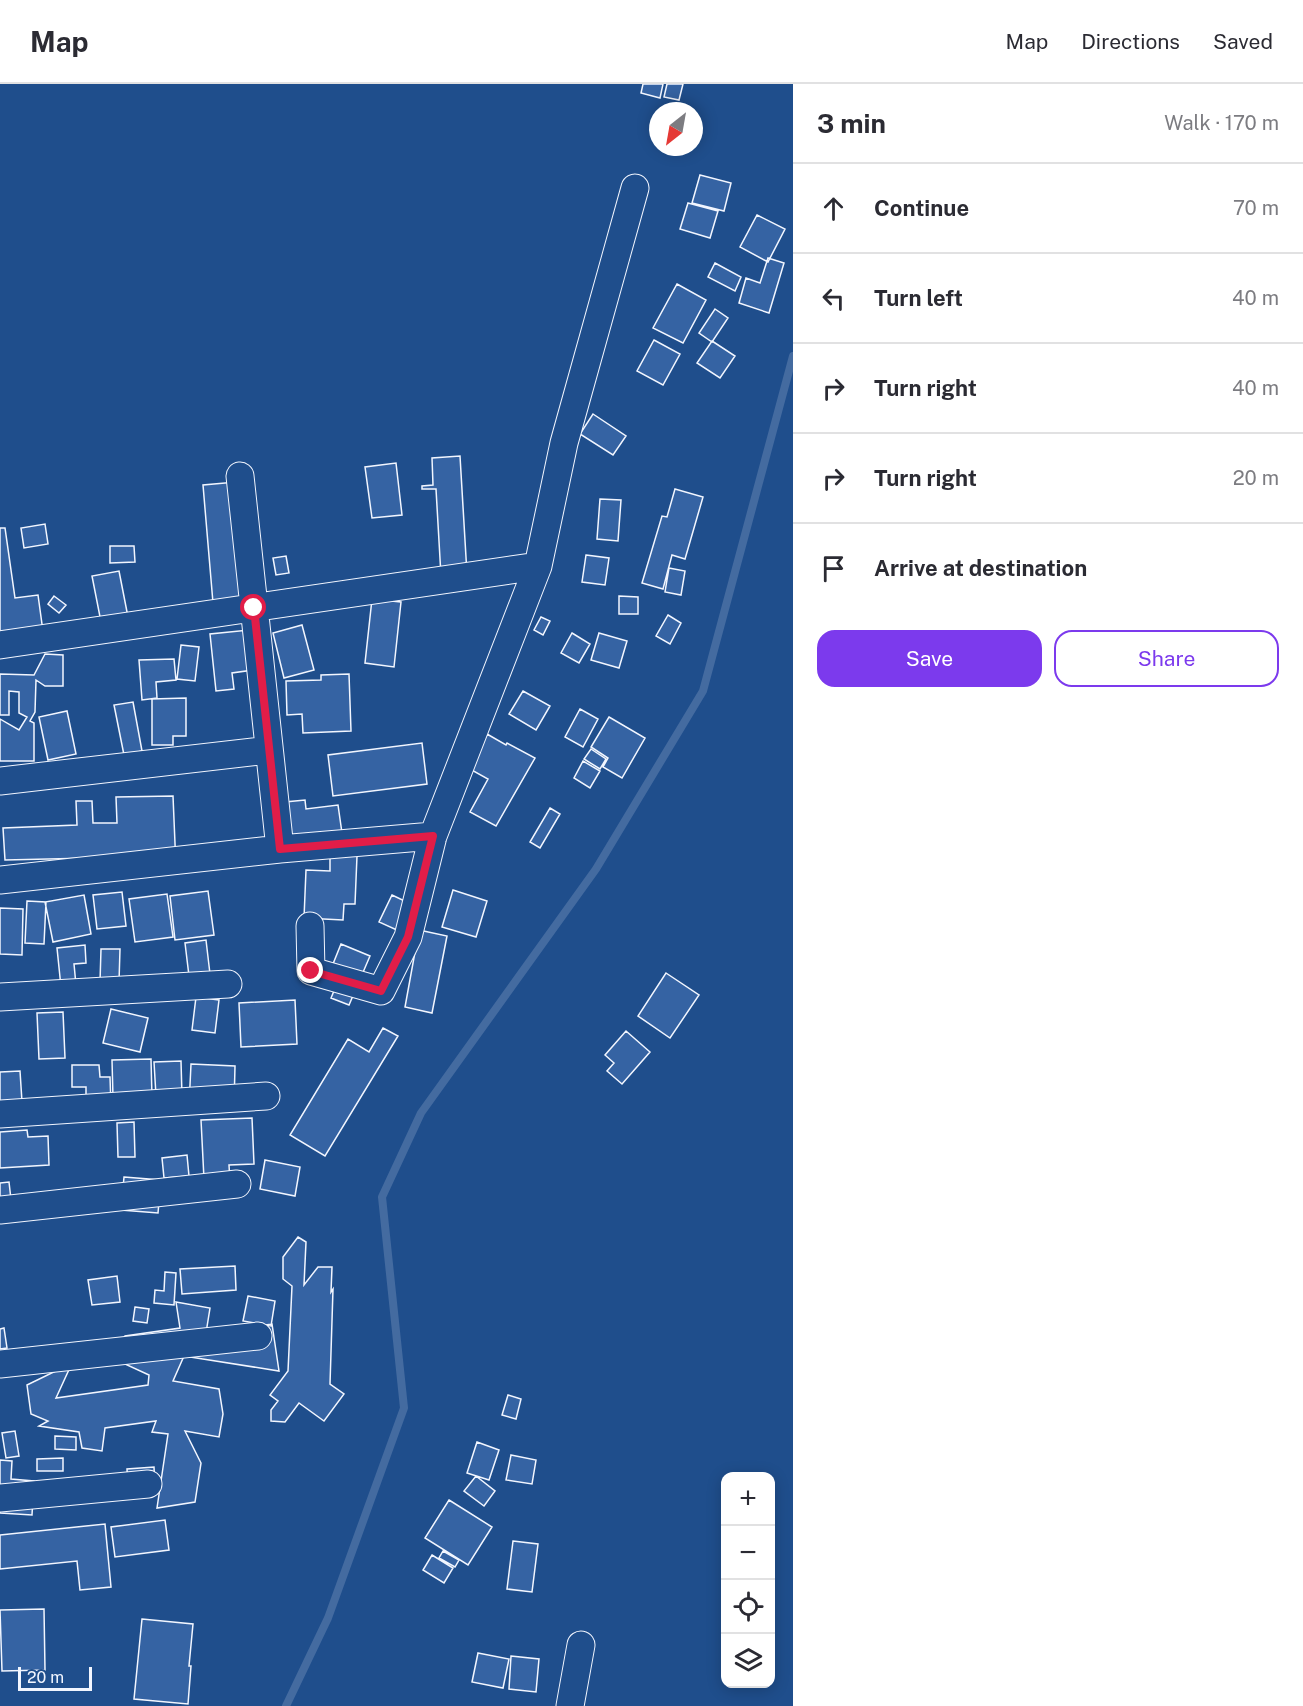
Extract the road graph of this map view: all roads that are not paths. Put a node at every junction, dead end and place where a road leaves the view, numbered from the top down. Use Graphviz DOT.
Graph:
graph roads {
  1 [pos="635,188"];
  2 [pos="240,476"];
  3 [pos="538,566"];
  4 [pos="254,608"];
  5 [pos="0,645"];
  6 [pos="269,750"];
  7 [pos="0,781"];
  8 [pos="433,836"];
  9 [pos="280,849"];
  10 [pos="0,880"];
  11 [pos="310,926"];
  12 [pos="228,984"];
  13 [pos="0,997"];
  14 [pos="266,1096"];
  15 [pos="0,1114"];
  16 [pos="237,1184"];
  17 [pos="0,1210"];
  18 [pos="258,1336"];
  19 [pos="0,1364"];
  20 [pos="148,1484"];
  21 [pos="0,1498"];
  22 [pos="580,1645"];
  23 [pos="570,1706"];
  1 -- 3 [label="street"];
  2 -- 4 [label="street"];
  3 -- 4 [label="street"];
  3 -- 8 [label="street"];
  4 -- 5 [label="street"];
  4 -- 6 [label="street"];
  6 -- 7 [label="street"];
  6 -- 9 [label="street"];
  8 -- 9 [label="street"];
  8 -- 11 [label="street"];
  9 -- 10 [label="street"];
  12 -- 13 [label="street"];
  14 -- 15 [label="street"];
  16 -- 17 [label="street"];
  18 -- 19 [label="street"];
  20 -- 21 [label="street"];
  22 -- 23 [label="street"];
}
